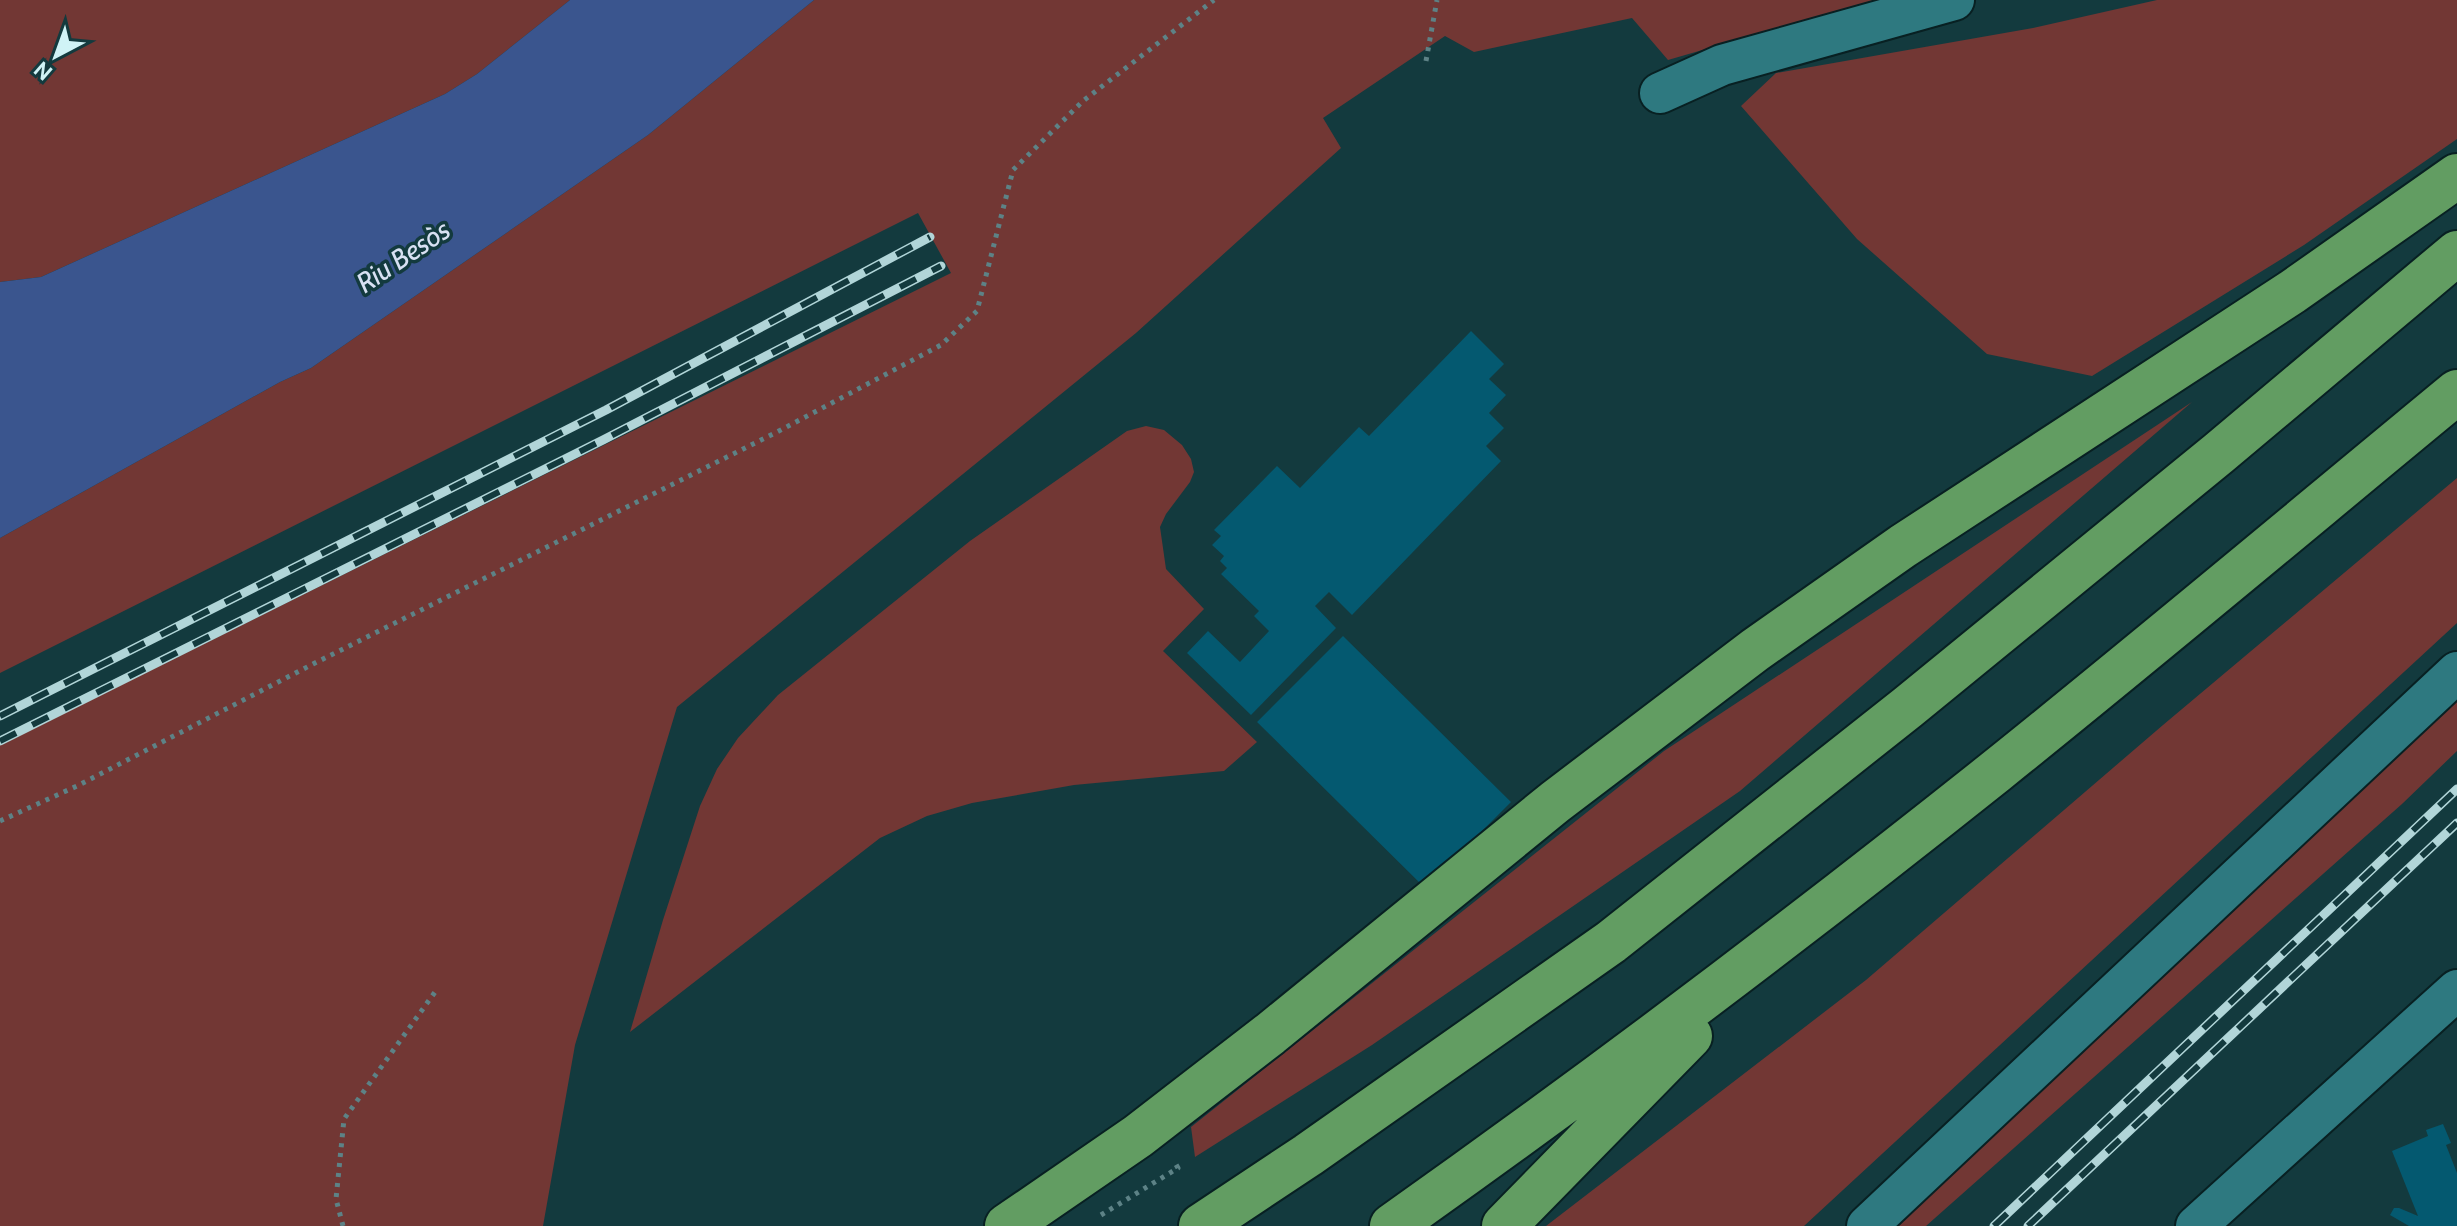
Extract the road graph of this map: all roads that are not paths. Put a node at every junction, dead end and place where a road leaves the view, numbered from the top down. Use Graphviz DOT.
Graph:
graph roads {
  1 [pos="1954,0"];
  2 [pos="1660,93"];
  3 [pos="2457,176"];
  4 [pos="2457,253"];
  5 [pos="2457,392"];
  6 [pos="2457,672"];
  7 [pos="1792,930"];
  8 [pos="2457,990"];
  9 [pos="1007,1226"];
  10 [pos="1201,1226"];
  11 [pos="1392,1226"];
  12 [pos="1504,1226"];
  13 [pos="1867,1226"];
  14 [pos="2196,1226"];
  1 -- 2 [label="street"];
  3 -- 9 [label="highway"];
  4 -- 10 [label="highway"];
  5 -- 7 [label="highway"];
  6 -- 13 [label="street"];
  7 -- 11 [label="highway"];
  7 -- 12 [label="highway"];
  8 -- 14 [label="street"];
}
